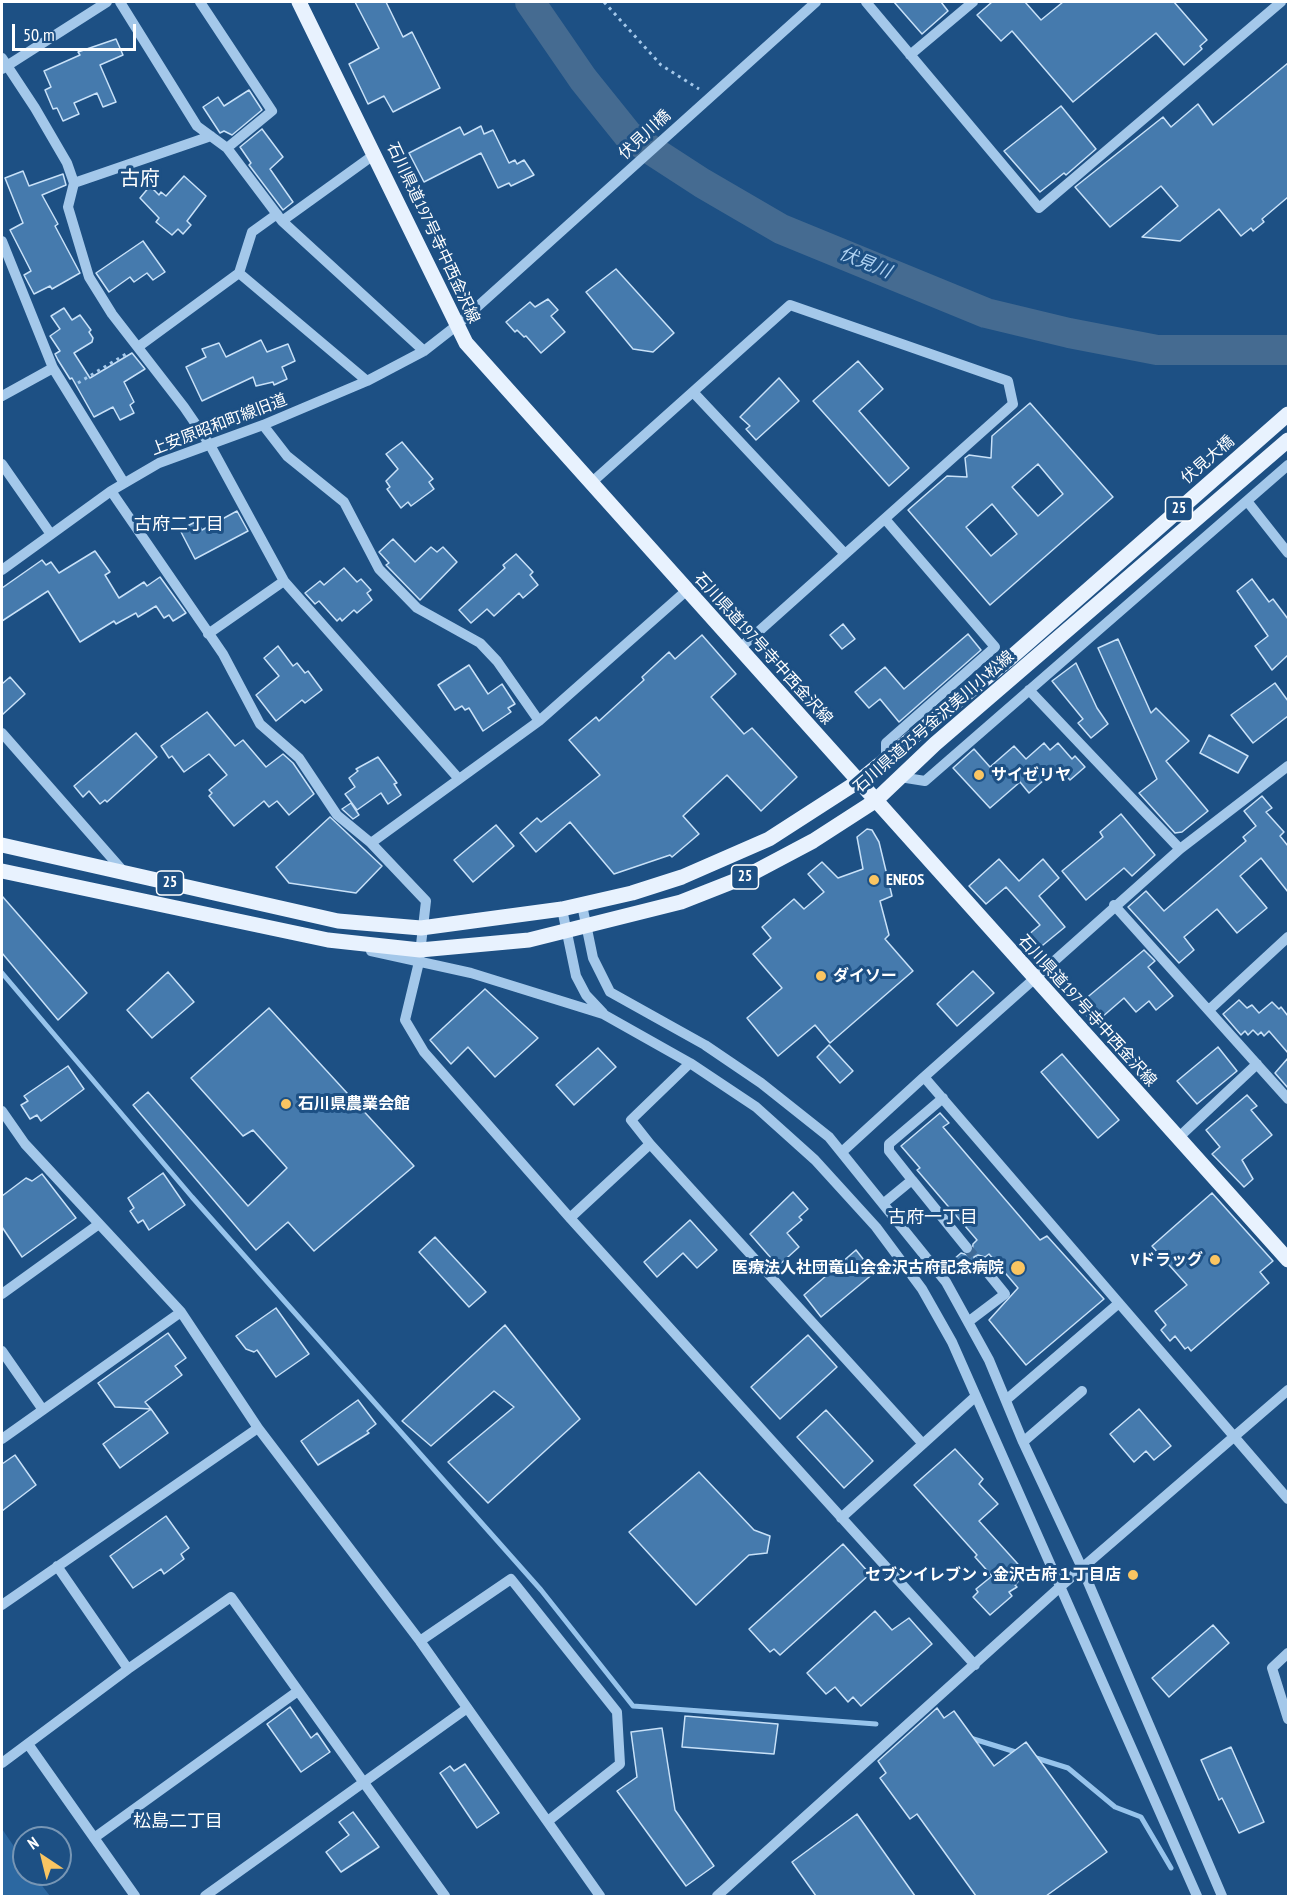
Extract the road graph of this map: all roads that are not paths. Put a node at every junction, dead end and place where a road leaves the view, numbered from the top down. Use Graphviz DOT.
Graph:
graph roads {
  1 [pos="107,2"];
  2 [pos="120,2"];
  3 [pos="200,2"];
  4 [pos="299,2"];
  5 [pos="816,2"];
  6 [pos="866,2"];
  7 [pos="973,2"];
  8 [pos="1281,2"];
  9 [pos="910,55"];
  10 [pos="3,64"];
  11 [pos="211,136"];
  12 [pos="228,148"];
  13 [pos="375,154"];
  14 [pos="74,183"];
  15 [pos="279,217"];
  16 [pos="2,241"];
  17 [pos="239,273"];
  18 [pos="456,326"];
  19 [pos="138,347"];
  20 [pos="424,351"];
  21 [pos="53,368"];
  22 [pos="367,381"];
  23 [pos="693,392"];
  24 [pos="2,396"];
  25 [pos="1288,414"];
  26 [pos="263,426"];
  27 [pos="1288,440"];
  28 [pos="210,445"];
  29 [pos="2,464"];
  30 [pos="1288,465"];
  31 [pos="124,483"];
  32 [pos="591,483"];
  33 [pos="111,491"];
  34 [pos="1247,501"];
  35 [pos="885,519"];
  36 [pos="50,533"];
  37 [pos="1288,553"];
  38 [pos="845,554"];
  39 [pos="2,570"];
  40 [pos="284,581"];
  41 [pos="686,591"];
  42 [pos="1070,604"];
  43 [pos="208,634"];
  44 [pos="739,649"];
  45 [pos="1029,690"];
  46 [pos="539,721"];
  47 [pos="2,733"];
  48 [pos="886,759"];
  49 [pos="1287,769"];
  50 [pos="900,777"];
  51 [pos="459,779"];
  52 [pos="859,781"];
  53 [pos="875,801"];
  54 [pos="370,843"];
  55 [pos="2,845"];
  56 [pos="1180,849"];
  57 [pos="2,871"];
  58 [pos="124,873"];
  59 [pos="582,905"];
  60 [pos="1114,905"];
  61 [pos="562,909"];
  62 [pos="421,928"];
  63 [pos="587,928"];
  64 [pos="567,932"];
  65 [pos="1288,937"];
  66 [pos="419,956"];
  67 [pos="1035,979"];
  68 [pos="1209,1010"];
  69 [pos="603,1014"];
  70 [pos="690,1063"];
  71 [pos="1257,1064"];
  72 [pos="924,1077"];
  73 [pos="943,1098"];
  74 [pos="1288,1099"];
  75 [pos="2,1111"];
  76 [pos="1178,1138"];
  77 [pos="650,1144"];
  78 [pos="843,1151"];
  79 [pos="912,1180"];
  80 [pos="884,1203"];
  81 [pos="570,1218"];
  82 [pos="99,1224"];
  83 [pos="967,1248"];
  84 [pos="1288,1260"];
  85 [pos="979,1262"];
  86 [pos="2,1294"];
  87 [pos="1119,1303"];
  88 [pos="181,1312"];
  89 [pos="968,1322"];
  90 [pos="2,1351"];
  91 [pos="1288,1390"];
  92 [pos="1082,1391"];
  93 [pos="976,1396"];
  94 [pos="1006,1400"];
  95 [pos="43,1410"];
  96 [pos="258,1428"];
  97 [pos="1235,1437"];
  98 [pos="2,1439"];
  99 [pos="1023,1442"];
  100 [pos="923,1444"];
  101 [pos="1288,1499"];
  102 [pos="842,1518"];
  103 [pos="57,1566"];
  104 [pos="1083,1568"];
  105 [pos="1060,1587"];
  106 [pos="2,1605"];
  107 [pos="420,1641"];
  108 [pos="1288,1653"];
  109 [pos="975,1665"];
  110 [pos="128,1669"];
  111 [pos="298,1691"];
  112 [pos="466,1709"];
  113 [pos="1288,1719"];
  114 [pos="28,1744"];
  115 [pos="2,1763"];
  116 [pos="363,1783"];
  117 [pos="548,1821"];
  118 [pos="94,1838"];
  119 [pos="135,1896"];
  120 [pos="206,1896"];
  121 [pos="445,1896"];
  122 [pos="600,1896"];
  123 [pos="717,1896"];
  124 [pos="1197,1896"];
  125 [pos="1222,1896"];
  1 -- 10 [label="street"];
  2 -- 11 [label="street"];
  3 -- 12 [label="street"];
  4 -- 13 [label="main road, 石川県道197号寺中西金沢線"];
  5 -- 18 [label="street, 伏見川橋"];
  6 -- 9 [label="street"];
  7 -- 9 [label="street"];
  8 -- 9 [label="street"];
  10 -- 14 [label="street"];
  11 -- 12 [label="street"];
  11 -- 14 [label="street"];
  12 -- 15 [label="street"];
  13 -- 15 [label="street"];
  13 -- 18 [label="main road, 石川県道197号寺中西金沢線"];
  14 -- 19 [label="street"];
  15 -- 17 [label="street"];
  15 -- 20 [label="street"];
  16 -- 21 [label="street"];
  17 -- 19 [label="street"];
  17 -- 22 [label="street"];
  18 -- 20 [label="street, 上安原昭和町線旧道"];
  18 -- 32 [label="main road, 石川県道197号寺中西金沢線"];
  19 -- 28 [label="street"];
  20 -- 22 [label="street, 上安原昭和町線旧道"];
  21 -- 24 [label="street"];
  21 -- 31 [label="street"];
  22 -- 26 [label="street, 上安原昭和町線旧道"];
  23 -- 32 [label="street"];
  23 -- 35 [label="street"];
  23 -- 38 [label="street"];
  25 -- 42 [label="main road, 伏見大橋 / 25"];
  26 -- 28 [label="street, 上安原昭和町線旧道"];
  26 -- 46 [label="street"];
  27 -- 50 [label="main road, 石川県道25号金沢美川小松線 / 25"];
  28 -- 31 [label="street, 上安原昭和町線旧道"];
  28 -- 40 [label="street"];
  29 -- 36 [label="street"];
  30 -- 34 [label="street"];
  31 -- 33 [label="street, 上安原昭和町線旧道"];
  32 -- 41 [label="main road, 石川県道197号寺中西金沢線"];
  33 -- 36 [label="street, 上安原昭和町線旧道"];
  33 -- 43 [label="street"];
  34 -- 37 [label="street"];
  34 -- 45 [label="street"];
  35 -- 38 [label="street"];
  35 -- 48 [label="street"];
  36 -- 39 [label="street, 上安原昭和町線旧道"];
  38 -- 44 [label="street"];
  40 -- 43 [label="street"];
  40 -- 51 [label="street"];
  41 -- 44 [label="main road, 石川県道197号寺中西金沢線"];
  41 -- 46 [label="street"];
  42 -- 48 [label="main road, 石川県道25号金沢美川小松線 / 25"];
  43 -- 54 [label="street"];
  44 -- 52 [label="main road, 石川県道197号寺中西金沢線"];
  45 -- 50 [label="street"];
  45 -- 56 [label="street"];
  46 -- 51 [label="street"];
  47 -- 58 [label="street"];
  48 -- 52 [label="main road, 石川県道25号金沢美川小松線 / 25"];
  49 -- 56 [label="street"];
  50 -- 53 [label="main road, 石川県道25号金沢美川小松線 / 25"];
  51 -- 54 [label="street"];
  52 -- 53 [label="main road, 石川県道197号寺中西金沢線"];
  52 -- 59 [label="main road, 石川県道25号金沢美川小松線 / 25"];
  53 -- 63 [label="main road, 石川県道25号金沢美川小松線 / 25"];
  53 -- 67 [label="main road, 石川県道197号寺中西金沢線"];
  54 -- 62 [label="street"];
  55 -- 58 [label="main road, 石川県道25号金沢美川小松線 / 25"];
  56 -- 60 [label="street"];
  57 -- 66 [label="main road, 石川県道25号金沢美川小松線 / 25"];
  58 -- 62 [label="main road, 石川県道25号金沢美川小松線 / 25"];
  59 -- 61 [label="main road, 石川県道25号金沢美川小松線 / 25"];
  59 -- 63 [label="street"];
  60 -- 67 [label="street"];
  60 -- 68 [label="street"];
  61 -- 62 [label="main road, 石川県道25号金沢美川小松線 / 25"];
  61 -- 64 [label="street"];
  62 -- 66 [label="street"];
  63 -- 64 [label="main road, 石川県道25号金沢美川小松線 / 25"];
  63 -- 78 [label="street"];
  64 -- 66 [label="main road, 石川県道25号金沢美川小松線 / 25"];
  64 -- 69 [label="street"];
  65 -- 68 [label="street"];
  66 -- 69 [label="street"];
  66 -- 81 [label="street"];
  67 -- 72 [label="street"];
  67 -- 76 [label="main road, 石川県道197号寺中西金沢線"];
  68 -- 71 [label="street"];
  69 -- 70 [label="street"];
  70 -- 77 [label="street"];
  70 -- 93 [label="street"];
  71 -- 74 [label="street"];
  71 -- 76 [label="street"];
  72 -- 73 [label="street"];
  72 -- 78 [label="street"];
  73 -- 79 [label="street"];
  73 -- 87 [label="street"];
  75 -- 82 [label="street"];
  76 -- 84 [label="main road, 石川県道197号寺中西金沢線"];
  77 -- 81 [label="street"];
  77 -- 100 [label="street"];
  78 -- 80 [label="street"];
  79 -- 80 [label="street"];
  79 -- 83 [label="street"];
  80 -- 89 [label="street"];
  81 -- 102 [label="street"];
  82 -- 86 [label="street"];
  82 -- 88 [label="street"];
  85 -- 89 [label="street"];
  87 -- 94 [label="street"];
  87 -- 97 [label="street"];
  88 -- 95 [label="street"];
  88 -- 96 [label="street"];
  89 -- 94 [label="street"];
  90 -- 95 [label="street"];
  91 -- 97 [label="street"];
  92 -- 99 [label="street"];
  93 -- 100 [label="street"];
  93 -- 105 [label="street"];
  94 -- 99 [label="street"];
  95 -- 98 [label="street"];
  96 -- 103 [label="street"];
  96 -- 107 [label="street"];
  97 -- 101 [label="street"];
  97 -- 104 [label="street"];
  99 -- 104 [label="street"];
  100 -- 102 [label="street"];
  102 -- 109 [label="street"];
  103 -- 106 [label="street"];
  103 -- 110 [label="street"];
  104 -- 105 [label="street"];
  104 -- 125 [label="street"];
  105 -- 109 [label="street"];
  105 -- 124 [label="street"];
  107 -- 112 [label="street"];
  107 -- 117 [label="street"];
  108 -- 113 [label="street"];
  109 -- 123 [label="street"];
  110 -- 111 [label="street"];
  110 -- 114 [label="street"];
  111 -- 116 [label="street"];
  111 -- 118 [label="street"];
  112 -- 116 [label="street"];
  112 -- 117 [label="street"];
  114 -- 115 [label="street"];
  114 -- 118 [label="street"];
  116 -- 120 [label="street"];
  116 -- 121 [label="street"];
  117 -- 122 [label="street"];
  118 -- 119 [label="street"];
}
